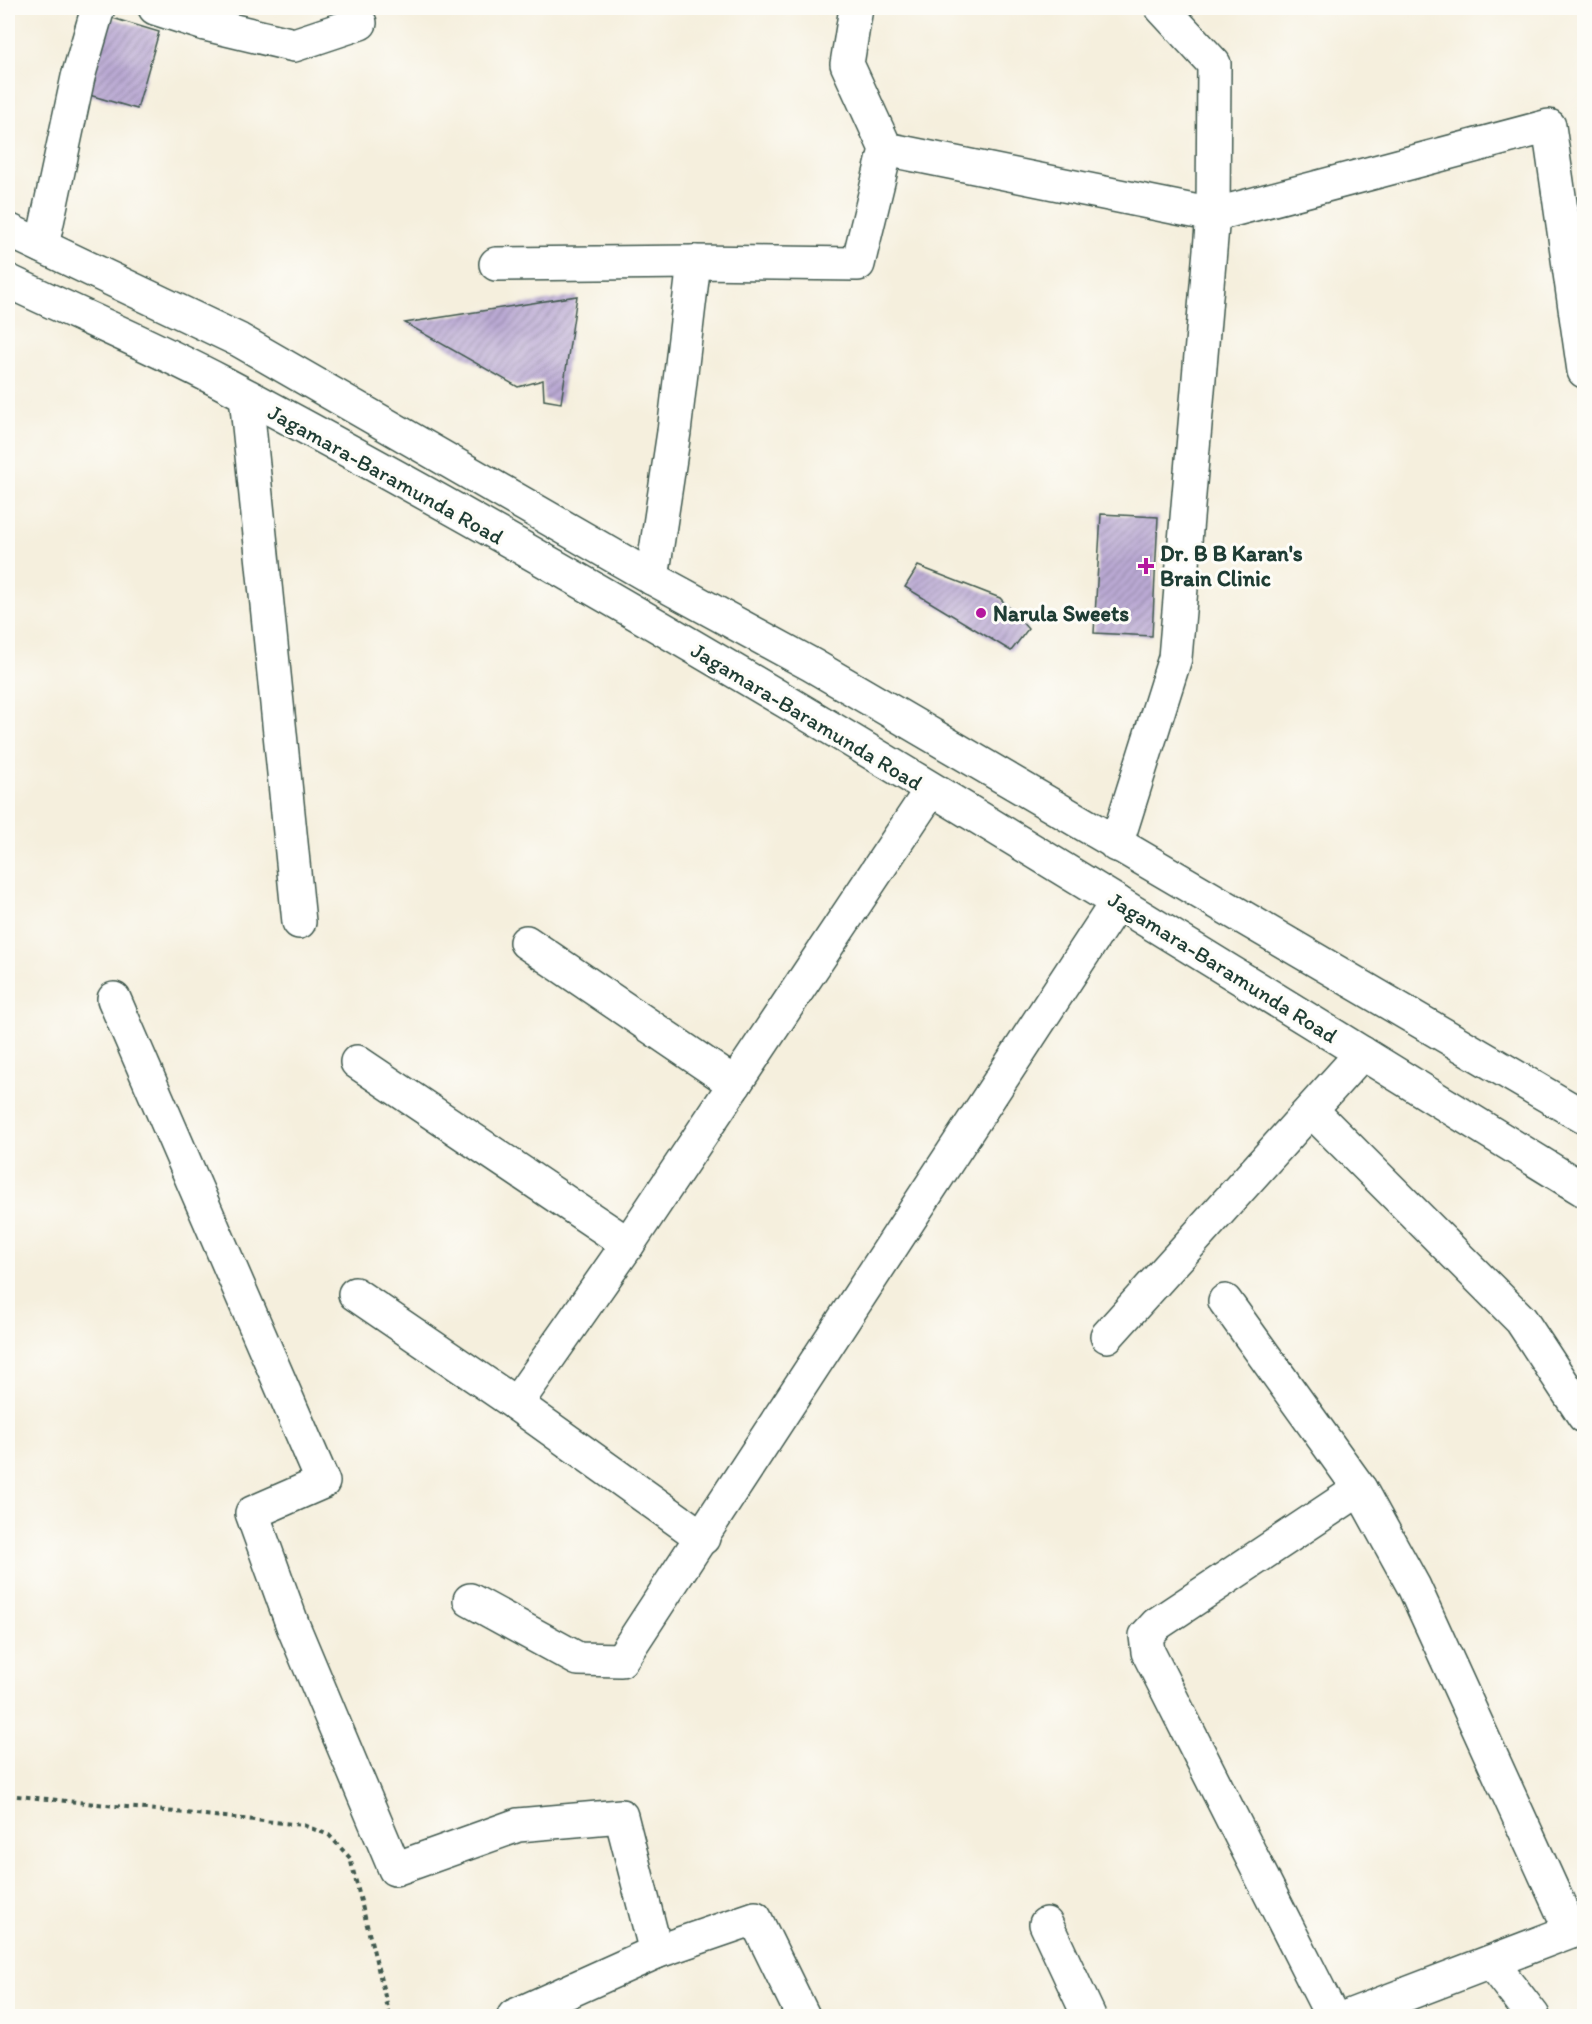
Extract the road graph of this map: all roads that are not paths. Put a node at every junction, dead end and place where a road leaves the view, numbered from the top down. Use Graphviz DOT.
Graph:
graph roads {
  1 [pos="98,8"];
  2 [pos="155,8"];
  3 [pos="856,8"];
  4 [pos="1162,8"];
  5 [pos="360,23"];
  6 [pos="886,148"];
  7 [pos="1213,215"];
  8 [pos="8,230"];
  9 [pos="42,246"];
  10 [pos="694,262"];
  11 [pos="496,264"];
  12 [pos="8,281"];
  13 [pos="1584,371"];
  14 [pos="246,396"];
  15 [pos="652,578"];
  16 [pos="931,790"];
  17 [pos="1116,845"];
  18 [pos="1117,902"];
  19 [pos="299,922"];
  20 [pos="526,942"];
  21 [pos="114,999"];
  22 [pos="1362,1053"];
  23 [pos="357,1062"];
  24 [pos="735,1084"];
  25 [pos="1312,1111"];
  26 [pos="1584,1117"];
  27 [pos="1584,1190"];
  28 [pos="628,1244"];
  29 [pos="355,1294"];
  30 [pos="1225,1301"];
  31 [pos="1107,1336"];
  32 [pos="516,1404"];
  33 [pos="1584,1416"];
  34 [pos="1360,1489"];
  35 [pos="703,1538"];
  36 [pos="470,1600"];
  37 [pos="1046,1924"];
  38 [pos="1578,1930"];
  39 [pos="656,1952"];
  40 [pos="1491,1962"];
  41 [pos="514,2016"];
  42 [pos="803,2016"];
  43 [pos="1089,2016"];
  44 [pos="1332,2016"];
  45 [pos="1349,2016"];
  46 [pos="1533,2016"];
  1 -- 9 [label="street"];
  2 -- 5 [label="street"];
  3 -- 6 [label="street"];
  4 -- 7 [label="street"];
  6 -- 7 [label="street"];
  6 -- 10 [label="street"];
  7 -- 13 [label="street"];
  7 -- 17 [label="street"];
  8 -- 9 [label="street, Jagamara-Baramunda Road"];
  9 -- 15 [label="street, Jagamara-Baramunda Road"];
  10 -- 11 [label="street"];
  10 -- 15 [label="street"];
  12 -- 14 [label="street, Jagamara-Baramunda Road"];
  14 -- 16 [label="street, Jagamara-Baramunda Road"];
  14 -- 19 [label="street"];
  15 -- 17 [label="street, Jagamara-Baramunda Road"];
  16 -- 18 [label="street, Jagamara-Baramunda Road"];
  16 -- 24 [label="street"];
  17 -- 26 [label="street, Jagamara-Baramunda Road"];
  18 -- 22 [label="street, Jagamara-Baramunda Road"];
  18 -- 35 [label="street"];
  20 -- 24 [label="street"];
  21 -- 39 [label="street"];
  22 -- 25 [label="street"];
  22 -- 27 [label="street, Jagamara-Baramunda Road"];
  23 -- 28 [label="street"];
  24 -- 28 [label="street"];
  25 -- 31 [label="street"];
  25 -- 33 [label="street"];
  28 -- 32 [label="street"];
  29 -- 32 [label="street"];
  30 -- 34 [label="street"];
  32 -- 35 [label="street"];
  34 -- 38 [label="street"];
  34 -- 44 [label="street"];
  35 -- 36 [label="street"];
  37 -- 43 [label="street"];
  38 -- 40 [label="street"];
  39 -- 41 [label="street"];
  39 -- 42 [label="street"];
  40 -- 45 [label="street"];
  40 -- 46 [label="street"];
}
